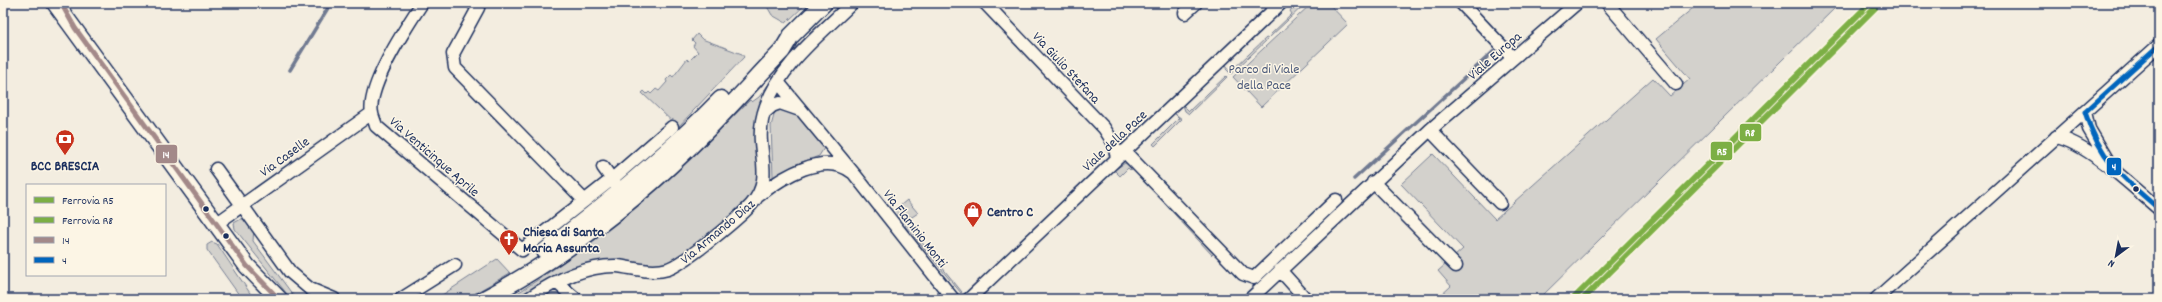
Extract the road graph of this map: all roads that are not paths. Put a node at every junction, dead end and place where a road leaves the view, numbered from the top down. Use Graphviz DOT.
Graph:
graph roads {
  1 [pos="55,3"];
  2 [pos="61,3"];
  3 [pos="422,3"];
  4 [pos="473,3"];
  5 [pos="824,3"];
  6 [pos="852,3"];
  7 [pos="985,3"];
  8 [pos="1196,3"];
  9 [pos="1281,3"];
  10 [pos="1461,3"];
  11 [pos="1577,3"];
  12 [pos="1607,3"];
  13 [pos="1185,13"];
  14 [pos="75,28"];
  15 [pos="791,36"];
  16 [pos="2159,45"];
  17 [pos="1513,58"];
  18 [pos="778,82"];
  19 [pos="1676,84"];
  20 [pos="803,112"];
  21 [pos="2085,112"];
  22 [pos="372,113"];
  23 [pos="764,113"];
  24 [pos="672,127"];
  25 [pos="1430,130"];
  26 [pos="2056,137"];
  27 [pos="830,144"];
  28 [pos="1120,154"];
  29 [pos="826,164"];
  30 [pos="602,166"];
  31 [pos="216,169"];
  32 [pos="2115,172"];
  33 [pos="765,174"];
  34 [pos="855,175"];
  35 [pos="1373,182"];
  36 [pos="776,184"];
  37 [pos="616,185"];
  38 [pos="757,197"];
  39 [pos="584,200"];
  40 [pos="1336,200"];
  41 [pos="1500,203"];
  42 [pos="242,205"];
  43 [pos="2159,209"];
  44 [pos="610,216"];
  45 [pos="216,224"];
  46 [pos="552,226"];
  47 [pos="549,248"];
  48 [pos="454,265"];
  49 [pos="247,266"];
  50 [pos="1456,266"];
  51 [pos="1280,270"];
  52 [pos="556,282"];
  53 [pos="486,298"];
  54 [pos="264,299"];
  55 [pos="279,299"];
  56 [pos="334,299"];
  57 [pos="401,299"];
  58 [pos="528,299"];
  59 [pos="576,299"];
  60 [pos="953,299"];
  61 [pos="969,299"];
  62 [pos="1250,299"];
  63 [pos="1306,299"];
  64 [pos="1876,299"];
  1 -- 14 [label="main road"];
  2 -- 14 [label="main road"];
  3 -- 22 [label="street, Via Venticinque Aprile"];
  4 -- 39 [label="street"];
  5 -- 15 [label="main road"];
  6 -- 18 [label="street, Via Armando Diaz"];
  7 -- 28 [label="street, Via Giulio Stefana"];
  8 -- 13 [label="street"];
  9 -- 28 [label="street, Viale della Pace"];
  10 -- 17 [label="street"];
  11 -- 17 [label="street, Viale Europa"];
  12 -- 19 [label="street"];
  14 -- 45 [label="main road"];
  15 -- 37 [label="main road"];
  15 -- 44 [label="main road"];
  16 -- 21 [label="street"];
  17 -- 25 [label="street, Viale Europa"];
  18 -- 20 [label="street, Via Flaminio Monti"];
  18 -- 23 [label="street, Via Armando Diaz"];
  20 -- 23 [label="street"];
  20 -- 27 [label="street, Via Flaminio Monti"];
  21 -- 26 [label="street"];
  21 -- 32 [label="street"];
  22 -- 42 [label="street, Via Caselle"];
  22 -- 46 [label="street, Via Venticinque Aprile"];
  23 -- 33 [label="street, Via Armando Diaz"];
  24 -- 37 [label="street"];
  25 -- 35 [label="street, Viale Europa"];
  25 -- 41 [label="street"];
  26 -- 32 [label="street"];
  26 -- 64 [label="street"];
  27 -- 29 [label="street"];
  27 -- 34 [label="street, Via Flaminio Monti"];
  28 -- 40 [label="street, Via Giulio Stefana"];
  28 -- 61 [label="street, Viale della Pace"];
  29 -- 34 [label="street, Via Flaminio Monti"];
  29 -- 36 [label="street"];
  30 -- 37 [label="street"];
  31 -- 42 [label="street"];
  32 -- 43 [label="street"];
  33 -- 36 [label="street"];
  33 -- 38 [label="street, Via Armando Diaz"];
  34 -- 60 [label="street, Via Flaminio Monti"];
  35 -- 50 [label="street"];
  35 -- 51 [label="street, Viale Europa"];
  36 -- 38 [label="street"];
  37 -- 39 [label="street"];
  37 -- 44 [label="main road"];
  37 -- 47 [label="main road"];
  38 -- 52 [label="street, Via Armando Diaz"];
  39 -- 46 [label="street"];
  42 -- 45 [label="street, Via Caselle"];
  42 -- 56 [label="street"];
  44 -- 53 [label="main road"];
  45 -- 49 [label="main road"];
  46 -- 47 [label="street"];
  47 -- 53 [label="main road"];
  48 -- 57 [label="street"];
  49 -- 54 [label="main road"];
  49 -- 55 [label="main road"];
  51 -- 62 [label="street, Viale Europa"];
  51 -- 63 [label="street"];
  52 -- 58 [label="street, Via Armando Diaz"];
  52 -- 59 [label="street"];
}
